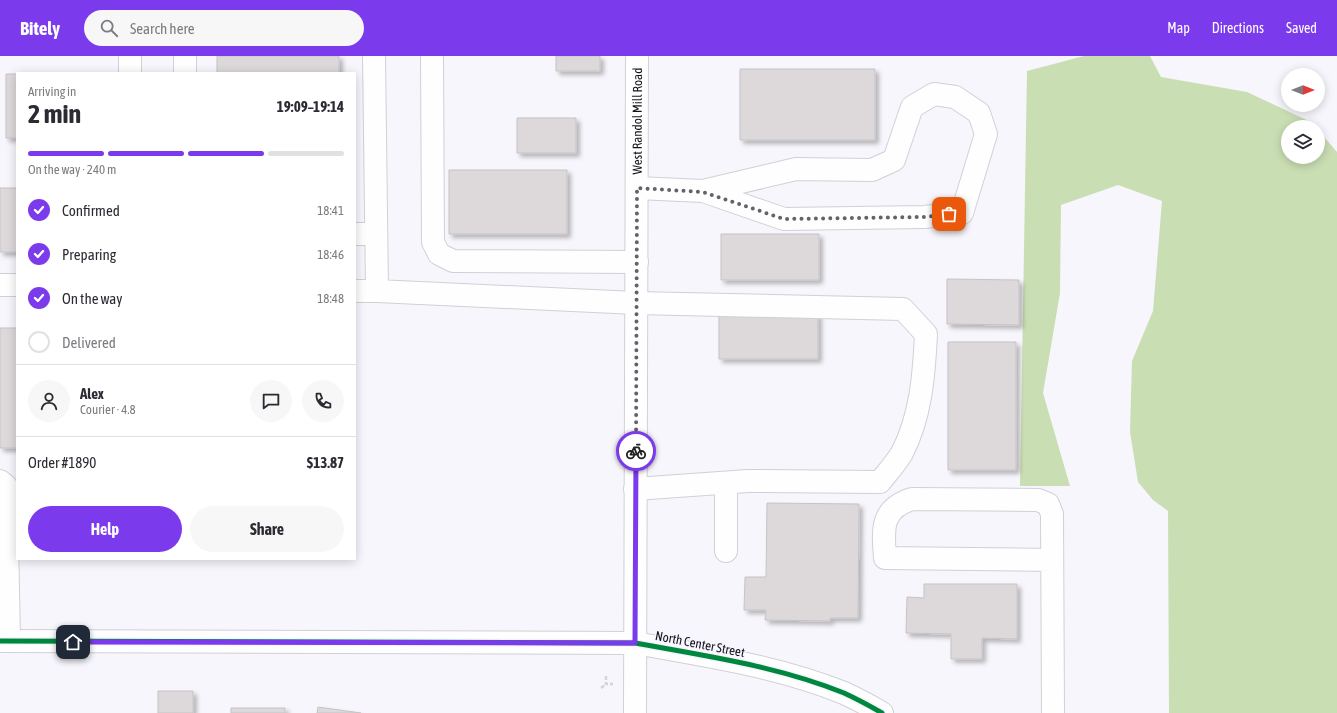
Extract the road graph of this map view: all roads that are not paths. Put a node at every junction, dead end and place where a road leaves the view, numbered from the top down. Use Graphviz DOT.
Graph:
graph roads {
  1 [pos="130,56"];
  2 [pos="185,56"];
  3 [pos="374,56"];
  4 [pos="432,56"];
  5 [pos="637,56"];
  6 [pos="130,72"];
  7 [pos="186,72"];
  8 [pos="637,188"];
  9 [pos="703,192"];
  10 [pos="366,234"];
  11 [pos="636,262"];
  12 [pos="0,285"];
  13 [pos="16,285"];
  14 [pos="356,291"];
  15 [pos="377,291"];
  16 [pos="636,303"];
  17 [pos="0,481"];
  18 [pos="726,483"];
  19 [pos="636,489"];
  20 [pos="726,551"];
  21 [pos="1052,560"];
  22 [pos="5,641"];
  23 [pos="635,643"];
  24 [pos="635,713"];
  25 [pos="882,713"];
  26 [pos="1053,713"];
  1 -- 6 [label="main road"];
  2 -- 7 [label="main road"];
  3 -- 10 [label="main road"];
  4 -- 11 [label="main road"];
  5 -- 8 [label="main road, West Randol Mill Road"];
  8 -- 9 [label="main road"];
  8 -- 11 [label="main road, West Randol Mill Road"];
  9 -- 9 [label="main road"];
  10 -- 15 [label="main road"];
  11 -- 16 [label="main road, West Randol Mill Road"];
  12 -- 13 [label="main road"];
  14 -- 15 [label="main road"];
  15 -- 16 [label="main road"];
  16 -- 18 [label="main road"];
  16 -- 19 [label="main road, West Randol Mill Road"];
  17 -- 22 [label="main road"];
  18 -- 19 [label="main road"];
  18 -- 20 [label="main road"];
  19 -- 23 [label="main road, West Randol Mill Road"];
  21 -- 21 [label="main road"];
  21 -- 26 [label="main road"];
  22 -- 23 [label="main road, North Center Street"];
  23 -- 24 [label="main road, West Randol Mill Road"];
  23 -- 25 [label="main road, North Center Street"];
}
